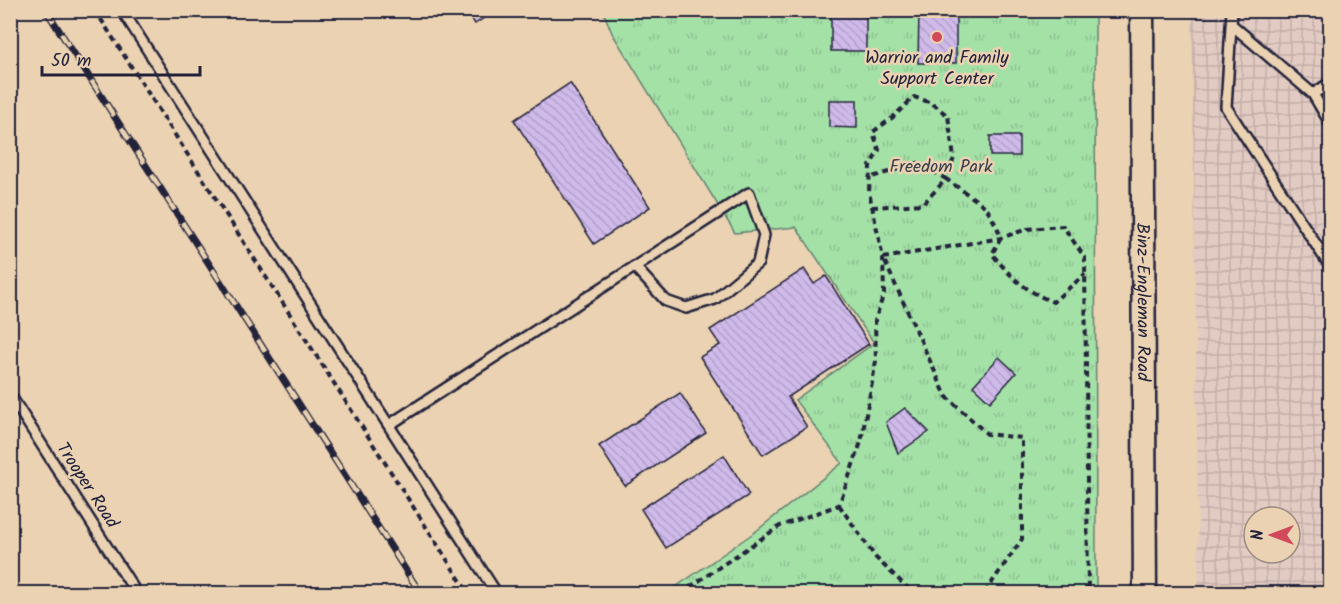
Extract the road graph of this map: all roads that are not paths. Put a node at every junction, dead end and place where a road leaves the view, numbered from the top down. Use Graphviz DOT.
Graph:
graph roads {
  1 [pos="122,10"];
  2 [pos="1142,10"];
  3 [pos="1232,10"];
  4 [pos="1232,25"];
  5 [pos="1330,83"];
  6 [pos="1312,94"];
  7 [pos="1330,123"];
  8 [pos="1330,266"];
  9 [pos="635,267"];
  10 [pos="10,395"];
  11 [pos="389,425"];
  12 [pos="137,594"];
  13 [pos="497,594"];
  14 [pos="1145,594"];
  1 -- 11 [label="lane"];
  2 -- 14 [label="street, Binz-Engleman Road"];
  3 -- 4 [label="lane"];
  4 -- 6 [label="lane"];
  4 -- 8 [label="lane"];
  5 -- 6 [label="lane"];
  6 -- 7 [label="lane"];
  9 -- 9 [label="lane"];
  9 -- 11 [label="lane"];
  10 -- 12 [label="lane, Trooper Road"];
  11 -- 13 [label="lane"];
}
